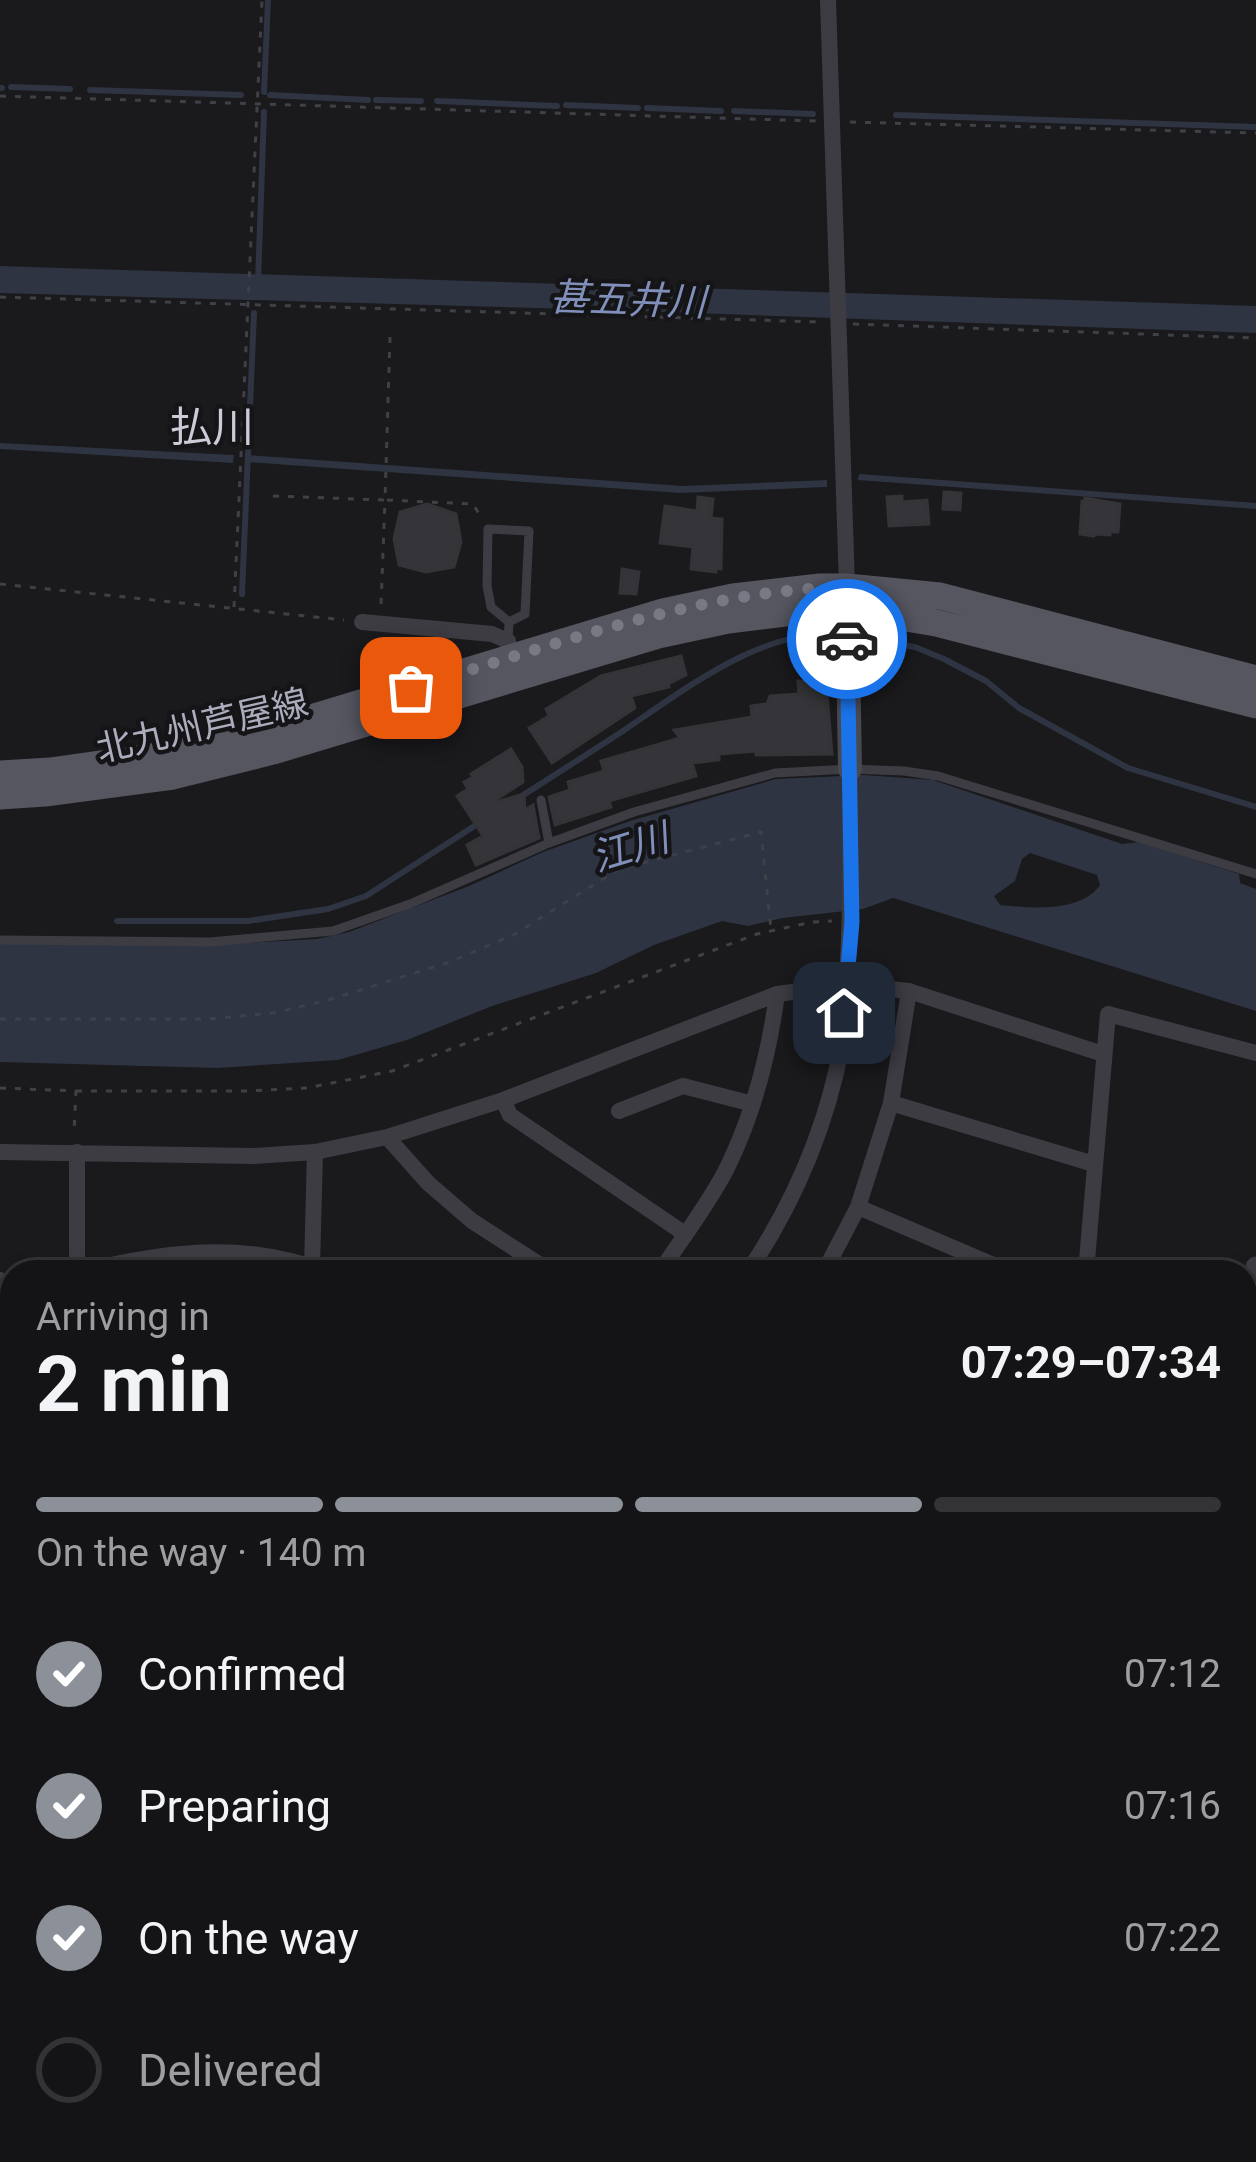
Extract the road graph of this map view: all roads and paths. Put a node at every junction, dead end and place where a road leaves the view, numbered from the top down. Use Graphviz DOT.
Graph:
graph roads {
  1 [pos="262,0"];
  2 [pos="828,0"];
  3 [pos="0,96"];
  4 [pos="258,103"];
  5 [pos="830,121"];
  6 [pos="1256,133"];
  7 [pos="0,297"];
  8 [pos="249,304"];
  9 [pos="837,323"];
  10 [pos="390,338"];
  11 [pos="1256,338"];
  12 [pos="273,496"];
  13 [pos="385,500"];
  14 [pos="488,529"];
  15 [pos="0,584"];
  16 [pos="847,597"];
  17 [pos="381,604"];
  18 [pos="234,607"];
  19 [pos="362,622"];
  20 [pos="509,622"];
  21 [pos="508,659"];
  22 [pos="1256,679"];
  23 [pos="1256,705"];
  24 [pos="850,772"];
  25 [pos="0,774"];
  26 [pos="0,796"];
  27 [pos="542,800"];
  28 [pos="549,843"];
  29 [pos="1256,874"];
  30 [pos="838,921"];
  31 [pos="771,930"];
  32 [pos="0,940"];
  33 [pos="847,985"];
  34 [pos="909,991"];
  35 [pos="777,994"];
  36 [pos="0,1019"];
  37 [pos="1256,1052"];
  38 [pos="1103,1054"];
  39 [pos="0,1088"];
  40 [pos="76,1091"];
  41 [pos="503,1100"];
  42 [pos="891,1102"];
  43 [pos="753,1103"];
  44 [pos="619,1111"];
  45 [pos="387,1137"];
  46 [pos="0,1152"];
  47 [pos="75,1152"];
  48 [pos="315,1152"];
  49 [pos="1094,1163"];
  50 [pos="858,1207"];
  51 [pos="685,1234"];
  52 [pos="77,1260"];
  53 [pos="132,1260"];
  54 [pos="282,1260"];
  55 [pos="319,1260"];
  56 [pos="532,1260"];
  57 [pos="668,1260"];
  58 [pos="756,1260"];
  59 [pos="830,1260"];
  60 [pos="982,1260"];
  61 [pos="1087,1260"];
  1 -- 4 [label="path"];
  2 -- 5 [label="street"];
  3 -- 4 [label="path"];
  4 -- 5 [label="path"];
  4 -- 8 [label="path"];
  5 -- 6 [label="path"];
  5 -- 9 [label="street"];
  7 -- 8 [label="path"];
  8 -- 9 [label="path"];
  8 -- 18 [label="path"];
  9 -- 11 [label="path"];
  9 -- 16 [label="street"];
  10 -- 13 [label="path"];
  12 -- 13 [label="path"];
  13 -- 14 [label="path"];
  13 -- 17 [label="path"];
  14 -- 20 [label="lane"];
  14 -- 20 [label="lane"];
  15 -- 18 [label="path"];
  16 -- 21 [label="main road, 北九州芦屋線"];
  16 -- 22 [label="main road, 北九州芦屋線"];
  16 -- 23 [label="main road, 北九州芦屋線"];
  16 -- 24 [label="main road"];
  18 -- 19 [label="path"];
  19 -- 21 [label="street"];
  20 -- 21 [label="lane"];
  21 -- 25 [label="main road, 北九州芦屋線"];
  21 -- 26 [label="main road, 北九州芦屋線"];
  24 -- 28 [label="lane"];
  24 -- 29 [label="lane"];
  24 -- 33 [label="street"];
  27 -- 28 [label="lane"];
  28 -- 32 [label="lane"];
  30 -- 31 [label="path"];
  31 -- 36 [label="path"];
  31 -- 40 [label="path"];
  33 -- 34 [label="street"];
  33 -- 35 [label="street"];
  33 -- 58 [label="street"];
  34 -- 38 [label="street"];
  34 -- 42 [label="street"];
  35 -- 41 [label="street"];
  35 -- 43 [label="street"];
  37 -- 38 [label="street"];
  38 -- 49 [label="street"];
  39 -- 40 [label="path"];
  40 -- 47 [label="path"];
  41 -- 45 [label="street"];
  41 -- 51 [label="street"];
  42 -- 49 [label="street"];
  42 -- 50 [label="street"];
  43 -- 44 [label="street"];
  43 -- 51 [label="street"];
  45 -- 48 [label="street"];
  45 -- 56 [label="street"];
  46 -- 47 [label="street"];
  47 -- 48 [label="street"];
  47 -- 52 [label="street"];
  48 -- 55 [label="street"];
  49 -- 61 [label="street"];
  50 -- 59 [label="street"];
  50 -- 60 [label="street"];
  51 -- 57 [label="street"];
  53 -- 54 [label="street"];
}
